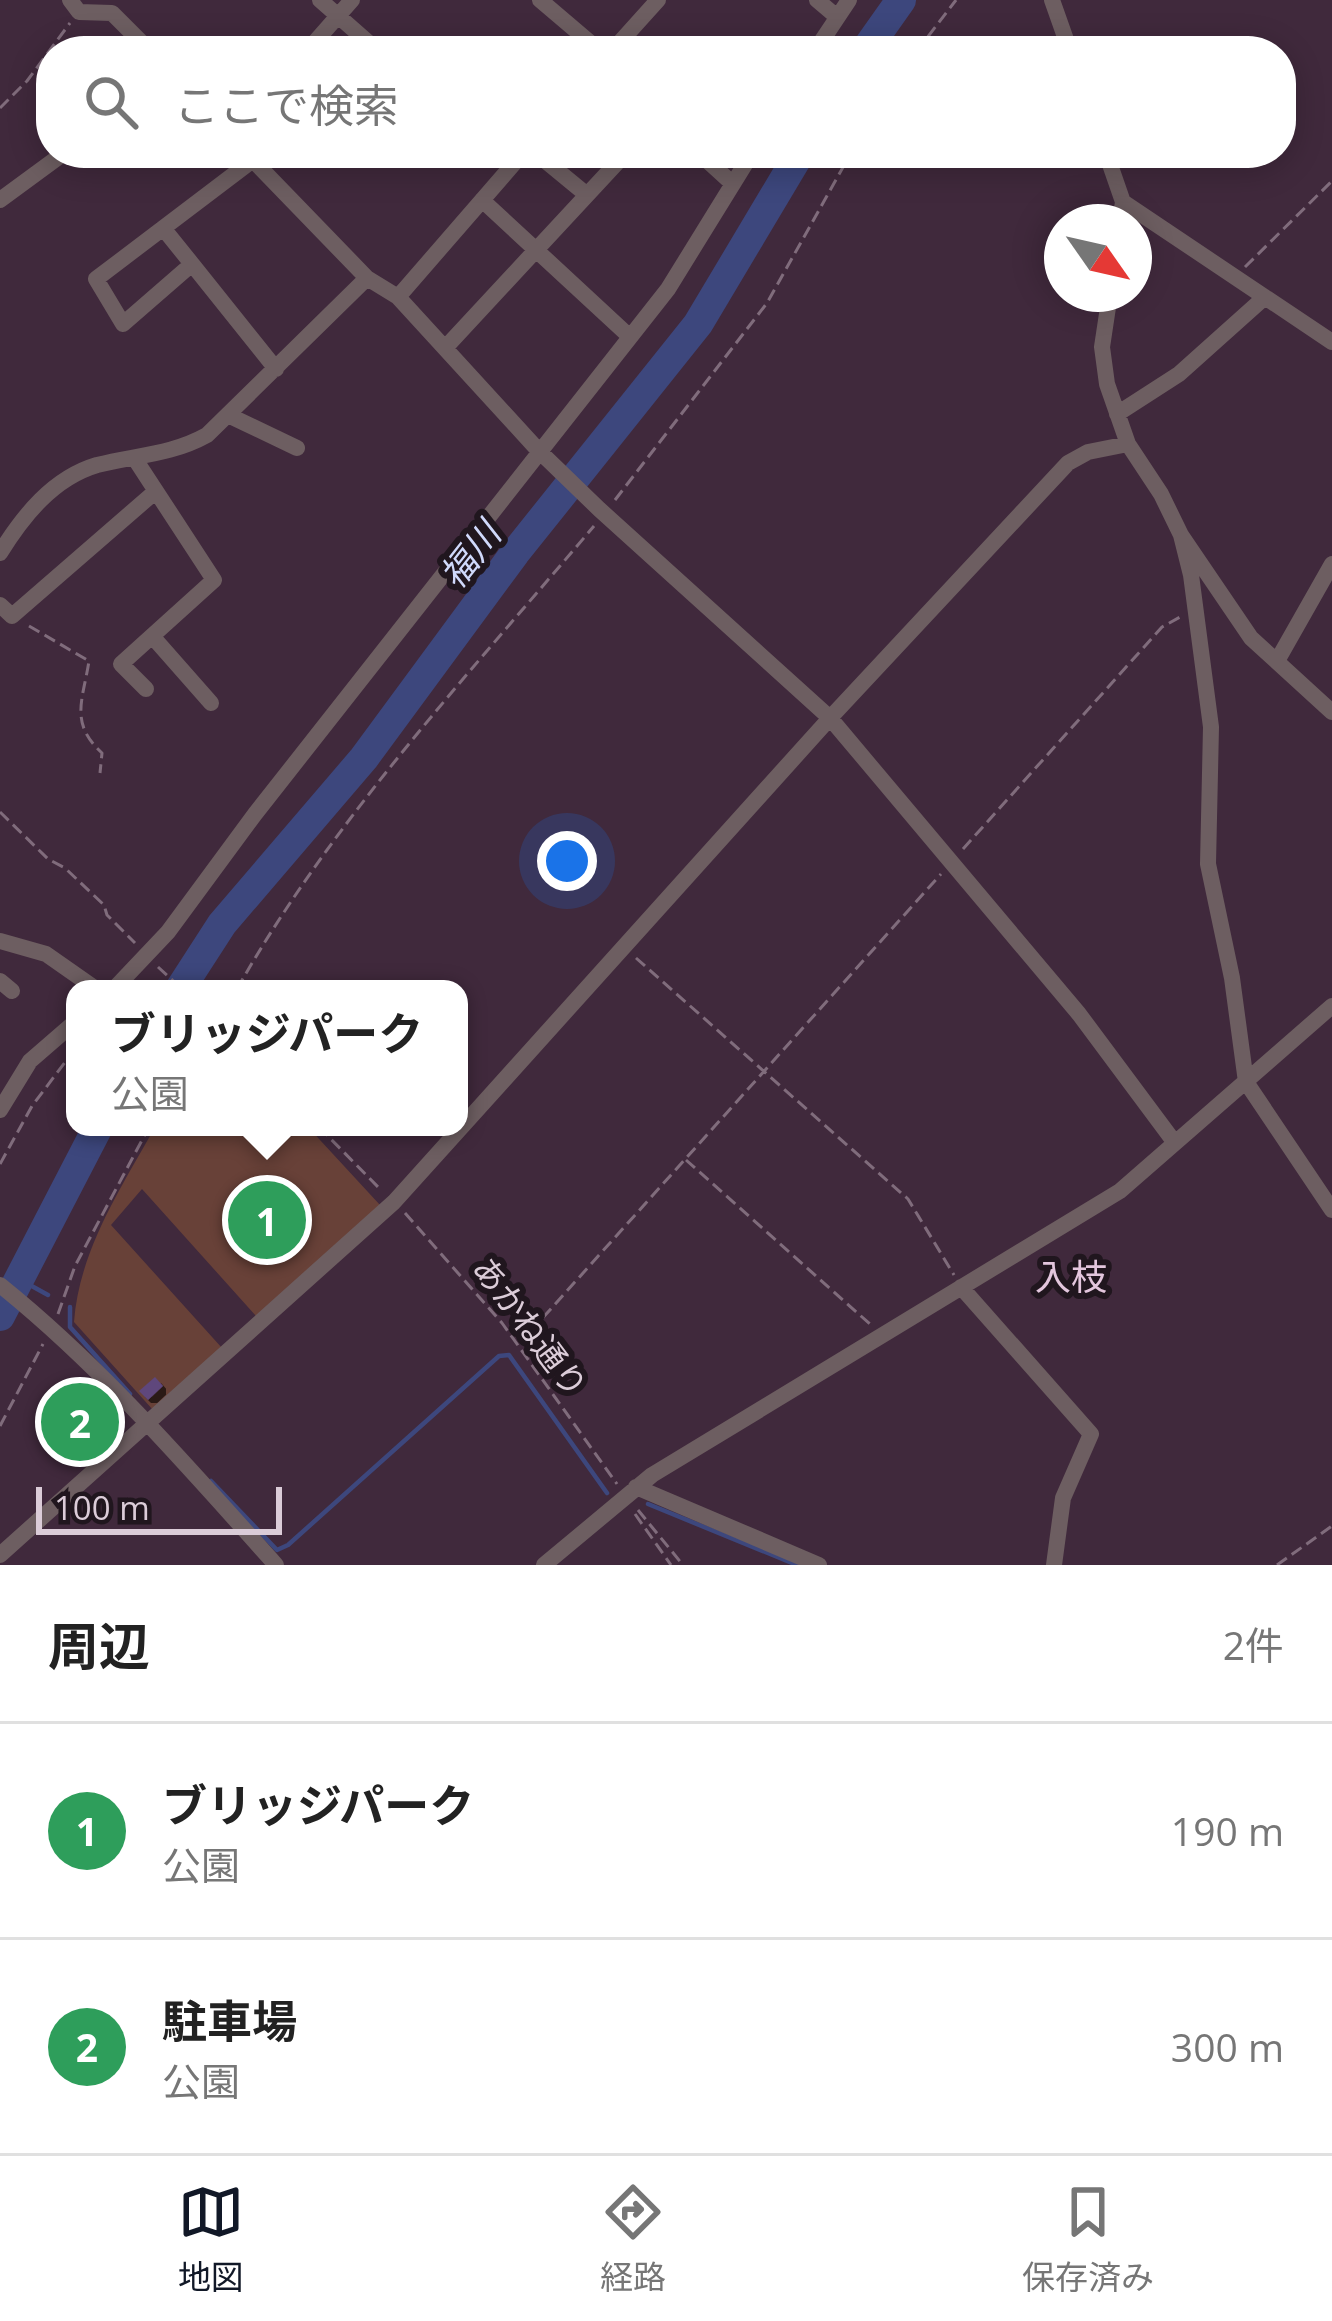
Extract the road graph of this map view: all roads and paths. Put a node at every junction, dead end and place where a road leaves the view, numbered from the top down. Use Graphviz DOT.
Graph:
graph roads {
  1 [pos="320,0"];
  2 [pos="352,0"];
  3 [pos="540,0"];
  4 [pos="658,0"];
  5 [pos="817,0"];
  6 [pos="849,0"];
  7 [pos="956,0"];
  8 [pos="1052,0"];
  9 [pos="74,6"];
  10 [pos="116,7"];
  11 [pos="338,16"];
  12 [pos="837,16"];
  13 [pos="55,36"];
  14 [pos="138,36"];
  15 [pos="320,36"];
  16 [pos="361,36"];
  17 [pos="582,36"];
  18 [pos="626,36"];
  19 [pos="824,36"];
  20 [pos="928,36"];
  21 [pos="1065,36"];
  22 [pos="36,67"];
  23 [pos="0,108"];
  24 [pos="44,168"];
  25 [pos="236,168"];
  26 [pos="260,168"];
  27 [pos="510,168"];
  28 [pos="554,168"];
  29 [pos="612,168"];
  30 [pos="715,168"];
  31 [pos="743,168"];
  32 [pos="843,168"];
  33 [pos="1111,168"];
  34 [pos="1332,181"];
  35 [pos="733,184"];
  36 [pos="587,196"];
  37 [pos="0,200"];
  38 [pos="482,200"];
  39 [pos="1123,202"];
  40 [pos="163,229"];
  41 [pos="538,251"];
  42 [pos="192,263"];
  43 [pos="1235,277"];
  44 [pos="367,278"];
  45 [pos="398,297"];
  46 [pos="1265,297"];
  47 [pos="1107,312"];
  48 [pos="629,336"];
  49 [pos="1332,342"];
  50 [pos="446,347"];
  51 [pos="275,369"];
  52 [pos="1117,414"];
  53 [pos="230,416"];
  54 [pos="1128,444"];
  55 [pos="297,448"];
  56 [pos="542,454"];
  57 [pos="135,459"];
  58 [pos="156,491"];
  59 [pos="602,512"];
  60 [pos="1181,535"];
  61 [pos="0,553"];
  62 [pos="1332,563"];
  63 [pos="6,610"];
  64 [pos="1194,610"];
  65 [pos="152,636"];
  66 [pos="1277,661"];
  67 [pos="146,689"];
  68 [pos="211,703"];
  69 [pos="1332,712"];
  70 [pos="830,718"];
  71 [pos="100,773"];
  72 [pos="0,812"];
  73 [pos="952,861"];
  74 [pos="0,940"];
  75 [pos="624,947"];
  76 [pos="143,951"];
  77 [pos="154,962"];
  78 [pos="83,980"];
  79 [pos="122,980"];
  80 [pos="173,980"];
  81 [pos="242,980"];
  82 [pos="1332,1006"];
  83 [pos="66,1030"];
  84 [pos="66,1061"];
  85 [pos="763,1072"];
  86 [pos="1246,1082"];
  87 [pos="0,1110"];
  88 [pos="468,1120"];
  89 [pos="144,1136"];
  90 [pos="328,1136"];
  91 [pos="454,1136"];
  92 [pos="1175,1143"];
  93 [pos="685,1159"];
  94 [pos="0,1164"];
  95 [pos="389,1197"];
  96 [pos="398,1206"];
  97 [pos="1332,1210"];
  98 [pos="0,1285"];
  99 [pos="961,1287"];
  100 [pos="52,1329"];
  101 [pos="531,1331"];
  102 [pos="882,1335"];
  103 [pos="147,1421"];
  104 [pos="0,1426"];
  105 [pos="626,1486"];
  106 [pos="1332,1526"];
  107 [pos="0,1556"];
  108 [pos="276,1565"];
  109 [pos="544,1565"];
  110 [pos="671,1565"];
  111 [pos="682,1565"];
  112 [pos="820,1565"];
  113 [pos="1054,1565"];
  114 [pos="1277,1565"];
  1 -- 11 [label="street"];
  2 -- 11 [label="street"];
  3 -- 17 [label="street"];
  4 -- 18 [label="street"];
  5 -- 12 [label="street"];
  6 -- 12 [label="street"];
  7 -- 20 [label="path"];
  8 -- 21 [label="street"];
  9 -- 10 [label="street"];
  9 -- 13 [label="path"];
  10 -- 14 [label="street"];
  11 -- 15 [label="street"];
  11 -- 16 [label="street"];
  12 -- 19 [label="street"];
  22 -- 23 [label="path"];
  24 -- 37 [label="street"];
  25 -- 40 [label="street"];
  26 -- 44 [label="street"];
  27 -- 38 [label="street"];
  28 -- 36 [label="street"];
  29 -- 36 [label="street"];
  30 -- 35 [label="street"];
  31 -- 35 [label="street"];
  32 -- 59 [label="path"];
  33 -- 39 [label="street"];
  34 -- 43 [label="path"];
  35 -- 48 [label="street"];
  36 -- 41 [label="street"];
  38 -- 41 [label="street"];
  38 -- 45 [label="street"];
  39 -- 43 [label="street"];
  40 -- 42 [label="street"];
  40 -- 42 [label="street"];
  41 -- 48 [label="street"];
  41 -- 50 [label="street"];
  42 -- 51 [label="street"];
  43 -- 46 [label="street"];
  44 -- 45 [label="street"];
  44 -- 51 [label="street"];
  45 -- 50 [label="street"];
  46 -- 49 [label="street"];
  46 -- 52 [label="street"];
  47 -- 52 [label="street"];
  48 -- 56 [label="street"];
  50 -- 56 [label="street"];
  51 -- 53 [label="street"];
  52 -- 54 [label="street"];
  53 -- 55 [label="street"];
  53 -- 57 [label="street"];
  54 -- 60 [label="street"];
  54 -- 70 [label="street"];
  56 -- 59 [label="street"];
  56 -- 79 [label="street"];
  57 -- 58 [label="street"];
  57 -- 61 [label="street"];
  58 -- 63 [label="street"];
  58 -- 65 [label="street"];
  59 -- 70 [label="street"];
  59 -- 81 [label="path"];
  60 -- 64 [label="street"];
  60 -- 66 [label="street"];
  62 -- 66 [label="street"];
  63 -- 71 [label="path"];
  64 -- 73 [label="path"];
  64 -- 86 [label="street"];
  65 -- 67 [label="street"];
  65 -- 68 [label="street"];
  66 -- 69 [label="street"];
  70 -- 73 [label="street"];
  70 -- 75 [label="street"];
  72 -- 76 [label="path"];
  73 -- 85 [label="path"];
  73 -- 92 [label="street"];
  74 -- 78 [label="street"];
  75 -- 85 [label="path"];
  75 -- 88 [label="street"];
  77 -- 80 [label="path"];
  82 -- 86 [label="street"];
  83 -- 87 [label="street"];
  84 -- 94 [label="path"];
  85 -- 93 [label="path"];
  85 -- 99 [label="path"];
  86 -- 92 [label="street"];
  86 -- 97 [label="street"];
  89 -- 100 [label="path"];
  90 -- 95 [label="path"];
  91 -- 103 [label="street"];
  92 -- 99 [label="street"];
  93 -- 101 [label="path"];
  93 -- 102 [label="path"];
  96 -- 105 [label="path, あかね通り"];
  98 -- 100 [label="street"];
  99 -- 102 [label="street"];
  99 -- 113 [label="street"];
  100 -- 103 [label="street"];
  100 -- 104 [label="path"];
  102 -- 105 [label="street"];
  103 -- 107 [label="street"];
  103 -- 108 [label="street"];
  105 -- 109 [label="street"];
  105 -- 112 [label="street"];
  106 -- 114 [label="path"];
  110 -- 111 [label="path"];
}
